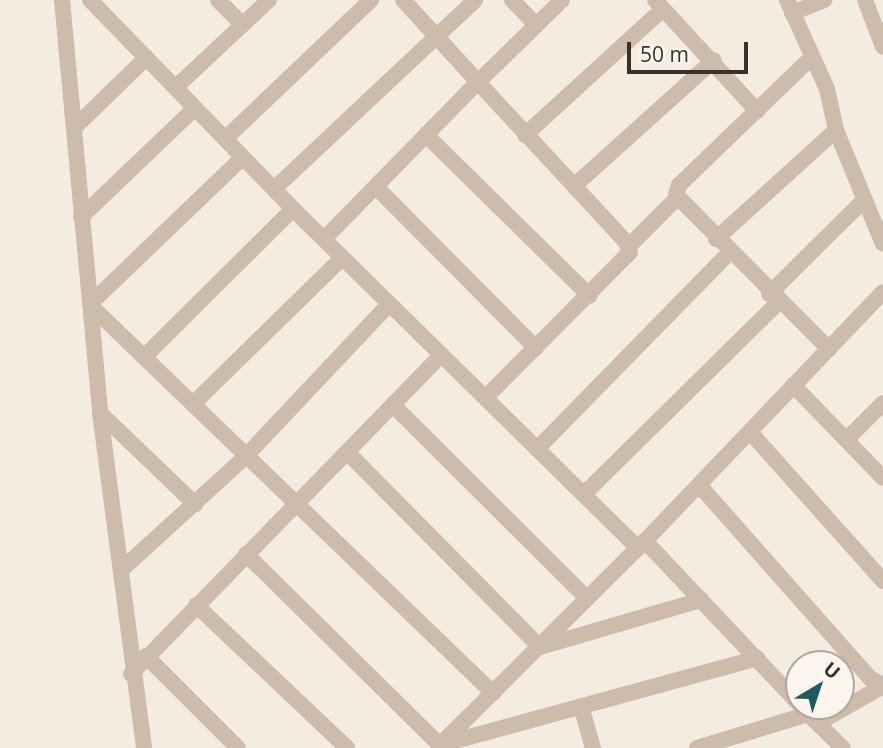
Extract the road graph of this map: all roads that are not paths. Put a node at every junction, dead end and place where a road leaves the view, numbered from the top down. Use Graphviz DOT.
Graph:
graph roads {
  1 [pos="62,0"];
  2 [pos="90,0"];
  3 [pos="218,0"];
  4 [pos="269,0"];
  5 [pos="371,0"];
  6 [pos="402,0"];
  7 [pos="475,0"];
  8 [pos="512,0"];
  9 [pos="562,0"];
  10 [pos="824,0"];
  11 [pos="865,0"];
  12 [pos="659,4"];
  13 [pos="790,7"];
  14 [pos="243,25"];
  15 [pos="536,25"];
  16 [pos="438,38"];
  17 [pos="883,47"];
  18 [pos="146,58"];
  19 [pos="810,59"];
  20 [pos="714,60"];
  21 [pos="478,82"];
  22 [pos="176,87"];
  23 [pos="194,109"];
  24 [pos="757,111"];
  25 [pos="76,126"];
  26 [pos="836,130"];
  27 [pos="525,135"];
  28 [pos="427,136"];
  29 [pos="225,139"];
  30 [pos="243,158"];
  31 [pos="574,186"];
  32 [pos="376,187"];
  33 [pos="274,189"];
  34 [pos="677,198"];
  35 [pos="863,201"];
  36 [pos="293,209"];
  37 [pos="81,217"];
  38 [pos="325,239"];
  39 [pos="716,239"];
  40 [pos="883,244"];
  41 [pos="629,246"];
  42 [pos="729,253"];
  43 [pos="342,258"];
  44 [pos="883,292"];
  45 [pos="590,296"];
  46 [pos="774,298"];
  47 [pos="389,304"];
  48 [pos="92,305"];
  49 [pos="536,348"];
  50 [pos="829,349"];
  51 [pos="441,355"];
  52 [pos="144,357"];
  53 [pos="793,384"];
  54 [pos="486,397"];
  55 [pos="883,403"];
  56 [pos="193,404"];
  57 [pos="393,405"];
  58 [pos="100,413"];
  59 [pos="750,432"];
  60 [pos="848,439"];
  61 [pos="537,449"];
  62 [pos="348,453"];
  63 [pos="245,457"];
  64 [pos="883,478"];
  65 [pos="700,486"];
  66 [pos="585,494"];
  67 [pos="195,504"];
  68 [pos="295,504"];
  69 [pos="642,544"];
  70 [pos="246,554"];
  71 [pos="121,570"];
  72 [pos="883,581"];
  73 [pos="587,598"];
  74 [pos="701,600"];
  75 [pos="196,605"];
  76 [pos="540,647"];
  77 [pos="146,656"];
  78 [pos="757,658"];
  79 [pos="131,674"];
  80 [pos="883,686"];
  81 [pos="785,689"];
  82 [pos="493,693"];
  83 [pos="855,695"];
  84 [pos="581,706"];
  85 [pos="785,719"];
  86 [pos="814,720"];
  87 [pos="439,746"];
  88 [pos="143,748"];
  89 [pos="238,748"];
  90 [pos="347,748"];
  91 [pos="593,748"];
  92 [pos="697,748"];
  93 [pos="843,748"];
  1 -- 25 [label="street"];
  2 -- 18 [label="street"];
  3 -- 14 [label="street"];
  4 -- 14 [label="street"];
  5 -- 29 [label="street"];
  6 -- 16 [label="street"];
  7 -- 16 [label="street"];
  8 -- 15 [label="street"];
  9 -- 15 [label="street"];
  10 -- 13 [label="street"];
  11 -- 17 [label="street"];
  12 -- 20 [label="street"];
  12 -- 27 [label="street"];
  13 -- 19 [label="street"];
  14 -- 22 [label="street"];
  15 -- 21 [label="street"];
  16 -- 21 [label="street"];
  16 -- 33 [label="street"];
  18 -- 22 [label="street"];
  18 -- 25 [label="street"];
  19 -- 24 [label="street"];
  19 -- 26 [label="street"];
  20 -- 24 [label="street"];
  20 -- 31 [label="street"];
  21 -- 27 [label="street"];
  21 -- 28 [label="street"];
  22 -- 23 [label="street"];
  23 -- 29 [label="street"];
  23 -- 37 [label="street"];
  24 -- 34 [label="street"];
  25 -- 37 [label="street"];
  26 -- 35 [label="street"];
  26 -- 39 [label="street"];
  27 -- 31 [label="street"];
  28 -- 32 [label="street"];
  28 -- 45 [label="street"];
  29 -- 30 [label="street"];
  30 -- 33 [label="street"];
  30 -- 48 [label="street"];
  31 -- 41 [label="street"];
  32 -- 38 [label="street"];
  32 -- 49 [label="street"];
  33 -- 36 [label="street"];
  34 -- 39 [label="street"];
  34 -- 41 [label="street"];
  35 -- 40 [label="street"];
  35 -- 46 [label="street"];
  36 -- 38 [label="street"];
  36 -- 52 [label="street"];
  37 -- 48 [label="street"];
  38 -- 43 [label="street"];
  39 -- 42 [label="street"];
  41 -- 45 [label="street"];
  42 -- 46 [label="street"];
  42 -- 61 [label="street"];
  43 -- 47 [label="street"];
  43 -- 56 [label="street"];
  44 -- 50 [label="street"];
  45 -- 49 [label="street"];
  46 -- 50 [label="street"];
  46 -- 66 [label="street"];
  47 -- 51 [label="street"];
  47 -- 63 [label="street"];
  48 -- 52 [label="street"];
  48 -- 58 [label="street"];
  49 -- 54 [label="street"];
  50 -- 53 [label="street"];
  51 -- 54 [label="street"];
  51 -- 57 [label="street"];
  52 -- 56 [label="street"];
  53 -- 59 [label="street"];
  53 -- 60 [label="street"];
  54 -- 61 [label="street"];
  55 -- 60 [label="street"];
  56 -- 63 [label="street"];
  57 -- 62 [label="street"];
  57 -- 73 [label="street"];
  58 -- 67 [label="street"];
  58 -- 71 [label="street"];
  59 -- 65 [label="street"];
  59 -- 72 [label="street"];
  60 -- 64 [label="street"];
  61 -- 66 [label="street"];
  62 -- 68 [label="street"];
  62 -- 76 [label="street"];
  63 -- 67 [label="street"];
  63 -- 68 [label="street"];
  65 -- 69 [label="street"];
  65 -- 80 [label="street"];
  66 -- 69 [label="street"];
  67 -- 71 [label="street"];
  68 -- 70 [label="street"];
  68 -- 82 [label="street"];
  69 -- 73 [label="street"];
  69 -- 74 [label="street"];
  70 -- 75 [label="street"];
  70 -- 87 [label="street"];
  71 -- 79 [label="street"];
  73 -- 76 [label="street"];
  74 -- 76 [label="street"];
  74 -- 78 [label="street"];
  75 -- 77 [label="street"];
  75 -- 90 [label="street"];
  76 -- 82 [label="street"];
  77 -- 79 [label="street"];
  77 -- 89 [label="street"];
  78 -- 81 [label="street"];
  78 -- 84 [label="street"];
  79 -- 88 [label="street"];
  80 -- 83 [label="street"];
  82 -- 87 [label="street"];
  84 -- 87 [label="street"];
  84 -- 91 [label="street"];
  85 -- 92 [label="street"];
  86 -- 93 [label="street"];
}
